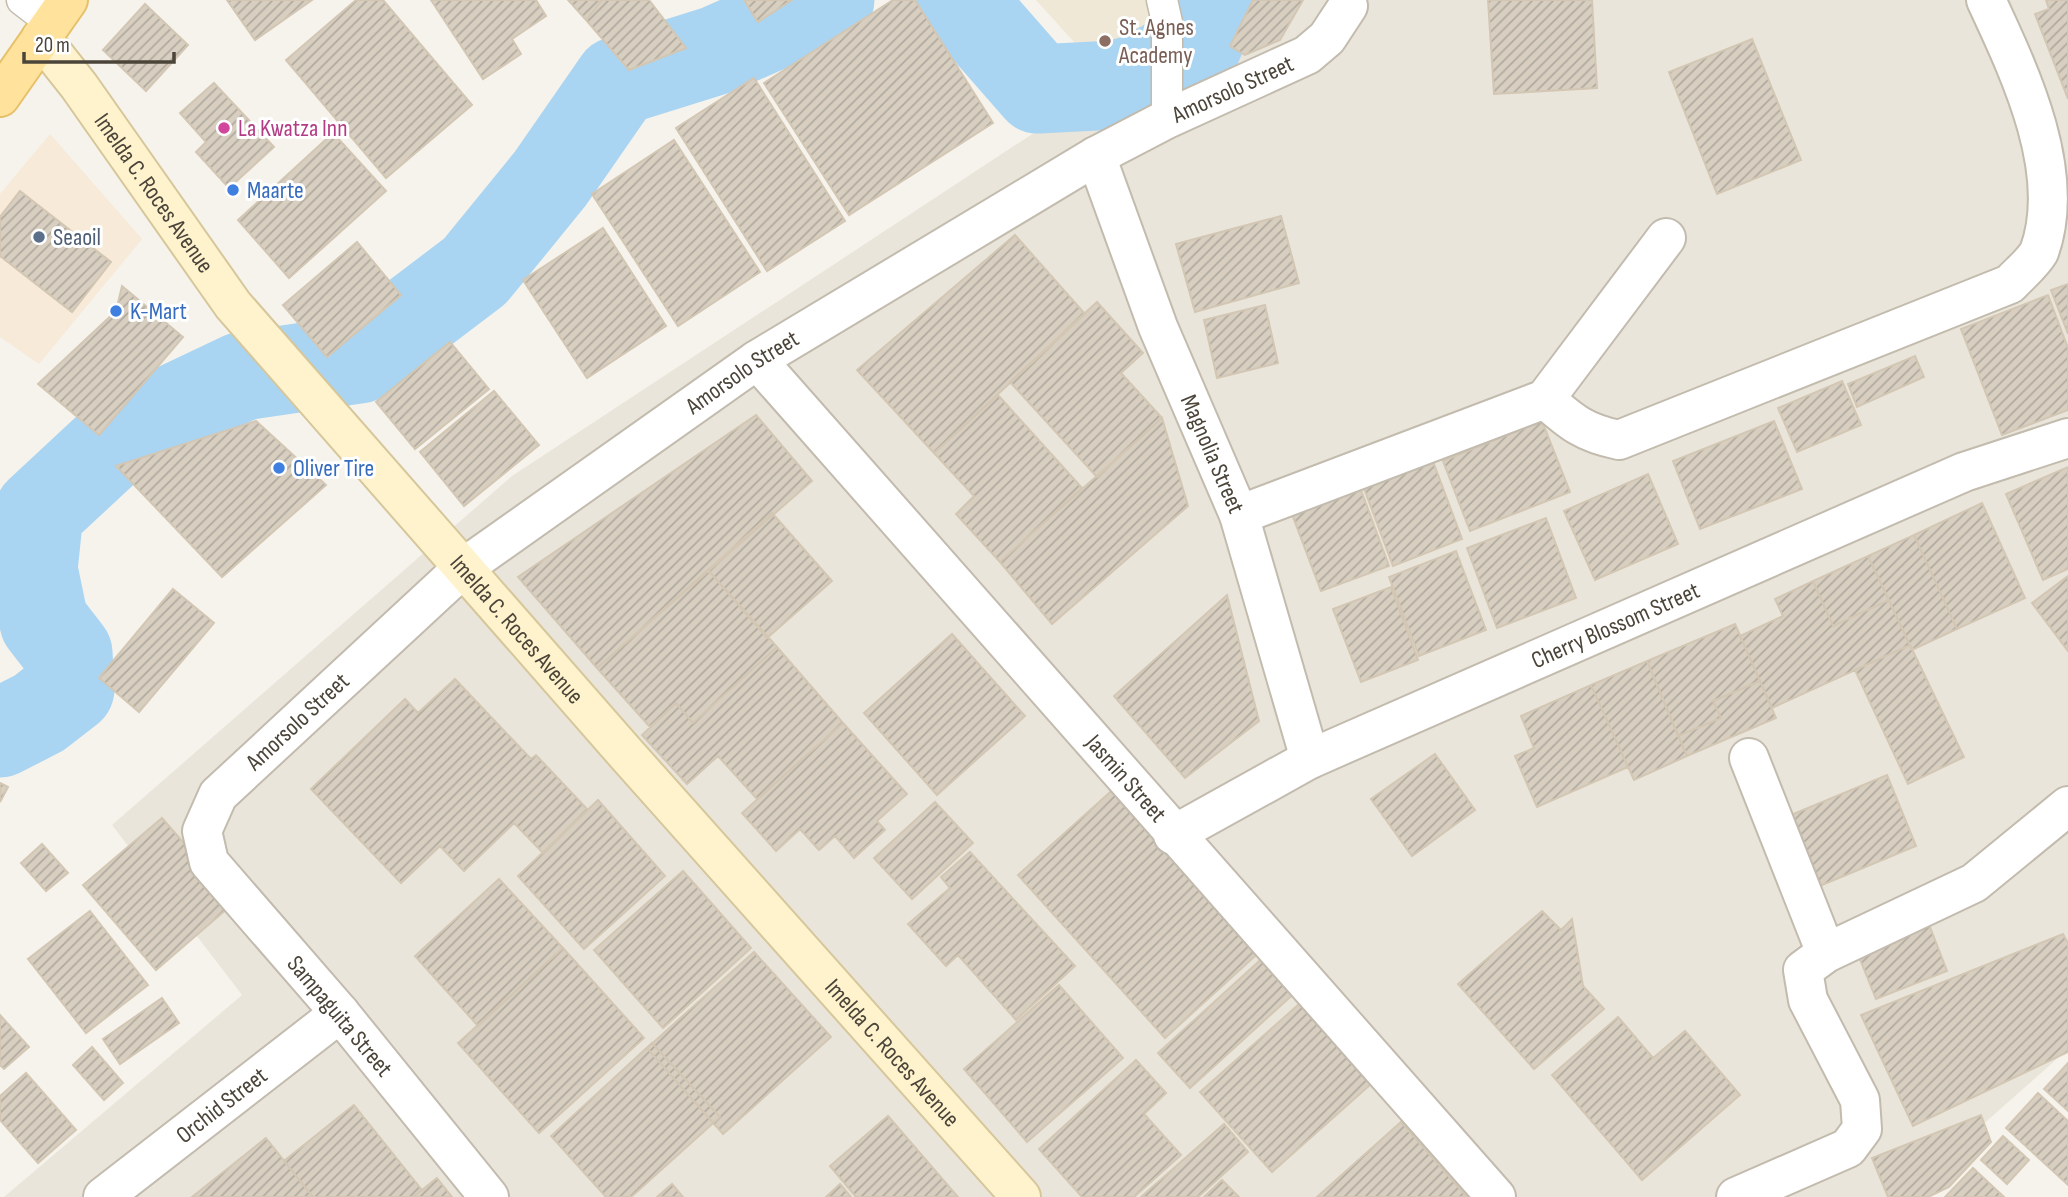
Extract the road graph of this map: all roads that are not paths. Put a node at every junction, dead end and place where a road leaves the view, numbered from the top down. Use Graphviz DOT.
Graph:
graph roads {
  1 [pos="22,0"];
  2 [pos="1986,0"];
  3 [pos="1353,3"];
  4 [pos="1165,11"];
  5 [pos="54,20"];
  6 [pos="0,97"];
  7 [pos="1166,101"];
  8 [pos="1096,156"];
  9 [pos="1665,238"];
  10 [pos="757,360"];
  11 [pos="1545,399"];
  12 [pos="2068,438"];
  13 [pos="1239,515"];
  14 [pos="463,568"];
  15 [pos="1749,758"];
  16 [pos="1310,759"];
  17 [pos="2068,806"];
  18 [pos="202,831"];
  19 [pos="1173,835"];
  20 [pos="1826,953"];
  21 [pos="340,1013"];
  22 [pos="103,1197"];
  23 [pos="489,1197"];
  24 [pos="1021,1197"];
  25 [pos="1496,1197"];
  26 [pos="1736,1197"];
  1 -- 5 [label="lane"];
  2 -- 11 [label="street"];
  3 -- 7 [label="street, Amorsolo Street"];
  4 -- 7 [label="lane"];
  5 -- 6 [label="main road"];
  5 -- 14 [label="main road, Imelda C. Roces Avenue"];
  7 -- 8 [label="street, Amorsolo Street"];
  8 -- 10 [label="street, Amorsolo Street"];
  8 -- 13 [label="street, Magnolia Street"];
  9 -- 11 [label="street"];
  10 -- 14 [label="street, Amorsolo Street"];
  10 -- 19 [label="street, Jasmin Street"];
  11 -- 13 [label="street"];
  12 -- 16 [label="street, Cherry Blossom Street"];
  13 -- 16 [label="street, Magnolia Street"];
  14 -- 18 [label="street, Amorsolo Street"];
  14 -- 24 [label="main road, Imelda C. Roces Avenue"];
  15 -- 20 [label="street"];
  16 -- 19 [label="street, Cherry Blossom Street"];
  17 -- 20 [label="street"];
  18 -- 21 [label="street, Sampaguita Street"];
  19 -- 25 [label="street, Jasmin Street"];
  20 -- 26 [label="street"];
  21 -- 22 [label="street, Orchid Street"];
  21 -- 23 [label="street, Sampaguita Street"];
}
